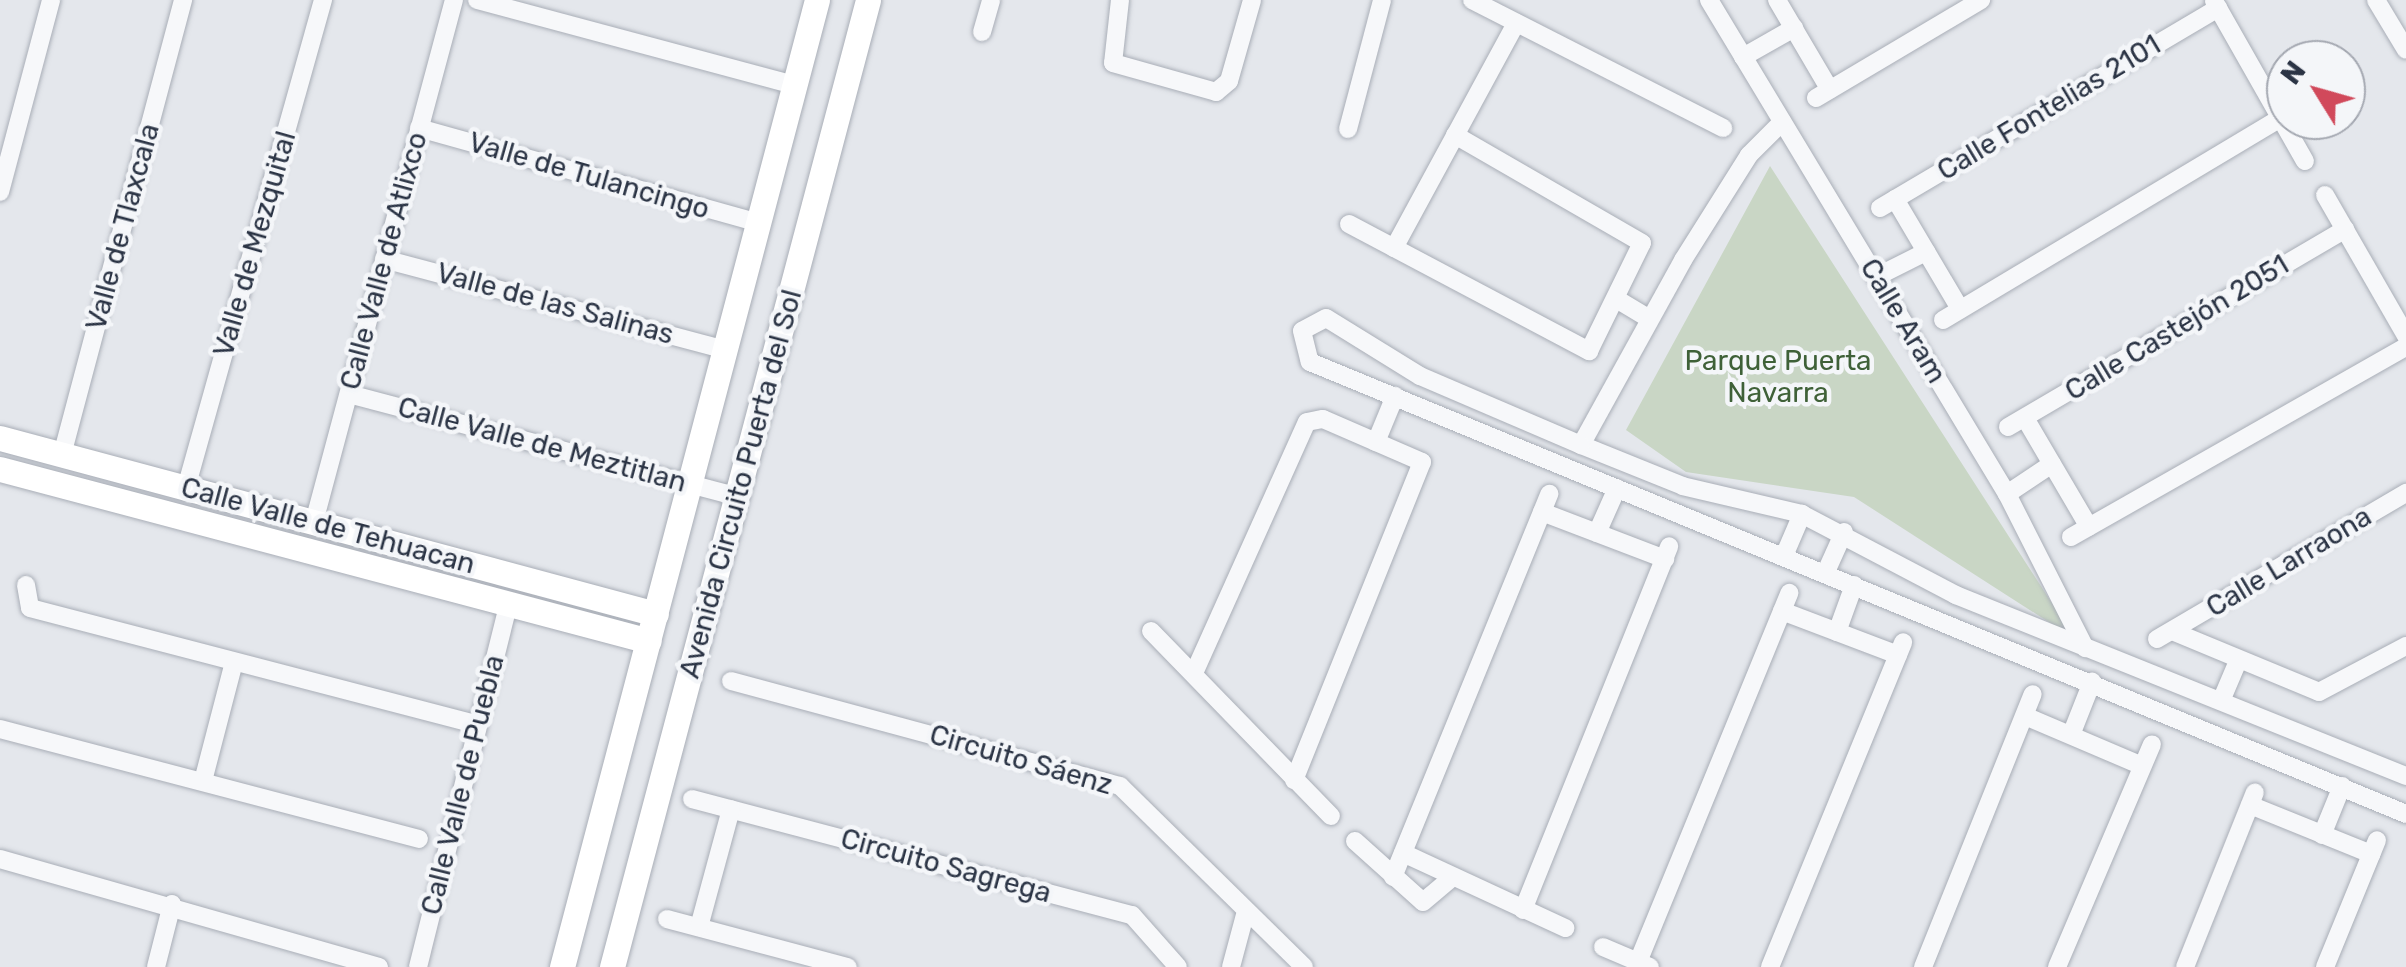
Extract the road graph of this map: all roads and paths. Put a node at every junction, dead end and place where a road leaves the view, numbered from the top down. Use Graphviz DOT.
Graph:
graph roads {
  1 [pos="51,0"];
  2 [pos="183,0"];
  3 [pos="323,0"];
  4 [pos="454,0"];
  5 [pos="477,0"];
  6 [pos="817,0"];
  7 [pos="868,0"];
  8 [pos="991,0"];
  9 [pos="1120,0"];
  10 [pos="1252,0"];
  11 [pos="1382,0"];
  12 [pos="1472,0"];
  13 [pos="1709,0"];
  14 [pos="1777,0"];
  15 [pos="1981,0"];
  16 [pos="2376,0"];
  17 [pos="2215,4"];
  18 [pos="1516,23"];
  19 [pos="1794,28"];
  20 [pos="982,32"];
  21 [pos="2406,50"];
  22 [pos="1742,58"];
  23 [pos="795,85"];
  24 [pos="2266,94"];
  25 [pos="1782,122"];
  26 [pos="2266,127"];
  27 [pos="419,128"];
  28 [pos="1723,128"];
  29 [pos="1348,129"];
  30 [pos="1455,136"];
  31 [pos="2292,140"];
  32 [pos="2305,161"];
  33 [pos="0,192"];
  34 [pos="2326,195"];
  35 [pos="758,223"];
  36 [pos="1349,224"];
  37 [pos="2345,229"];
  38 [pos="1394,248"];
  39 [pos="1926,252"];
  40 [pos="384,259"];
  41 [pos="1878,276"];
  42 [pos="1618,300"];
  43 [pos="1960,310"];
  44 [pos="1650,319"];
  45 [pos="1943,320"];
  46 [pos="2406,336"];
  47 [pos="2406,347"];
  48 [pos="725,350"];
  49 [pos="348,394"];
  50 [pos="1394,396"];
  51 [pos="0,438"];
  52 [pos="1376,442"];
  53 [pos="1582,445"];
  54 [pos="62,454"];
  55 [pos="2052,464"];
  56 [pos="0,469"];
  57 [pos="690,484"];
  58 [pos="186,488"];
  59 [pos="1617,488"];
  60 [pos="2406,492"];
  61 [pos="1549,494"];
  62 [pos="2006,494"];
  63 [pos="736,496"];
  64 [pos="249,505"];
  65 [pos="1542,512"];
  66 [pos="1802,514"];
  67 [pos="314,522"];
  68 [pos="2089,527"];
  69 [pos="241,532"];
  70 [pos="1844,532"];
  71 [pos="1597,534"];
  72 [pos="2071,536"];
  73 [pos="1784,556"];
  74 [pos="1825,574"];
  75 [pos="26,585"];
  76 [pos="1854,585"];
  77 [pos="1790,592"];
  78 [pos="509,603"];
  79 [pos="1782,611"];
  80 [pos="656,614"];
  81 [pos="1151,630"];
  82 [pos="1836,632"];
  83 [pos="649,641"];
  84 [pos="2406,646"];
  85 [pos="2085,648"];
  86 [pos="2238,661"];
  87 [pos="234,662"];
  88 [pos="1194,673"];
  89 [pos="731,681"];
  90 [pos="2092,682"];
  91 [pos="2033,694"];
  92 [pos="2221,701"];
  93 [pos="2024,716"];
  94 [pos="478,725"];
  95 [pos="0,729"];
  96 [pos="2073,730"];
  97 [pos="2152,744"];
  98 [pos="2142,766"];
  99 [pos="2406,776"];
  100 [pos="1294,780"];
  101 [pos="203,781"];
  102 [pos="2342,786"];
  103 [pos="692,799"];
  104 [pos="731,809"];
  105 [pos="2406,814"];
  106 [pos="1332,816"];
  107 [pos="2322,835"];
  108 [pos="419,839"];
  109 [pos="1355,841"];
  110 [pos="1402,853"];
  111 [pos="0,859"];
  112 [pos="1393,877"];
  113 [pos="1453,877"];
  114 [pos="172,904"];
  115 [pos="1523,910"];
  116 [pos="1246,911"];
  117 [pos="666,918"];
  118 [pos="699,927"];
  119 [pos="1566,928"];
  120 [pos="1603,948"];
  121 [pos="1644,964"];
  122 [pos="156,967"];
  123 [pos="379,967"];
  124 [pos="418,967"];
  125 [pos="562,967"];
  126 [pos="612,967"];
  127 [pos="848,967"];
  128 [pos="1178,967"];
  129 [pos="1231,967"];
  130 [pos="1304,967"];
  131 [pos="1770,967"];
  132 [pos="1924,967"];
  133 [pos="2057,967"];
  134 [pos="2185,967"];
  135 [pos="2326,967"];
  1 -- 33 [label="street"];
  2 -- 54 [label="street, Valle de Tlaxcala"];
  3 -- 58 [label="street, Valle de Mezquital"];
  4 -- 27 [label="street, Calle Valle de Atlixco"];
  5 -- 23 [label="street"];
  6 -- 23 [label="street, Avenida Circuito Puerta del Sol"];
  7 -- 63 [label="street, Avenida Circuito Puerta del Sol"];
  8 -- 20 [label="street"];
  9 -- 10 [label="street"];
  11 -- 29 [label="street"];
  12 -- 18 [label="street"];
  13 -- 22 [label="street, Calle Aram"];
  14 -- 19 [label="street"];
  15 -- 19 [label="street"];
  16 -- 21 [label="street"];
  17 -- 24 [label="street"];
  17 -- 39 [label="street, Calle Fontelias 2101"];
  18 -- 28 [label="street"];
  18 -- 30 [label="street"];
  19 -- 22 [label="street"];
  22 -- 25 [label="street, Calle Aram"];
  23 -- 35 [label="street, Avenida Circuito Puerta del Sol"];
  25 -- 41 [label="street, Calle Aram"];
  25 -- 44 [label="street"];
  26 -- 43 [label="street"];
  27 -- 35 [label="street, Valle de Tulancingo"];
  27 -- 40 [label="street, Calle Valle de Atlixco"];
  30 -- 38 [label="street"];
  30 -- 42 [label="street"];
  31 -- 32 [label="street"];
  34 -- 37 [label="street"];
  35 -- 48 [label="street, Avenida Circuito Puerta del Sol"];
  36 -- 38 [label="street"];
  37 -- 46 [label="street"];
  37 -- 55 [label="street, Calle Castejón 2051"];
  38 -- 42 [label="street"];
  39 -- 41 [label="street"];
  39 -- 43 [label="street"];
  40 -- 48 [label="street, Valle de las Salinas"];
  40 -- 49 [label="street, Calle Valle de Atlixco"];
  41 -- 62 [label="street, Calle Aram"];
  42 -- 44 [label="street"];
  43 -- 45 [label="street"];
  44 -- 53 [label="street"];
  47 -- 68 [label="street"];
  48 -- 57 [label="street, Avenida Circuito Puerta del Sol"];
  49 -- 57 [label="street, Calle Valle de Meztitlan"];
  49 -- 67 [label="street, Calle Valle de Atlixco"];
  50 -- 52 [label="street"];
  50 -- 53 [label="street"];
  50 -- 59 [label="street"];
  51 -- 54 [label="street, Calle Valle de Tehuacan"];
  52 -- 88 [label="street"];
  52 -- 100 [label="street"];
  53 -- 66 [label="street"];
  54 -- 58 [label="street, Calle Valle de Tehuacan"];
  55 -- 62 [label="street"];
  55 -- 68 [label="street"];
  56 -- 69 [label="street, Calle Valle de Tehuacan"];
  57 -- 63 [label="street, Calle Valle de Meztitlan"];
  57 -- 80 [label="street, Avenida Circuito Puerta del Sol"];
  58 -- 64 [label="street, Calle Valle de Tehuacan"];
  59 -- 71 [label="street"];
  59 -- 73 [label="street"];
  60 -- 86 [label="street, Calle Larraona"];
  61 -- 65 [label="street"];
  62 -- 85 [label="street, Calle Aram"];
  63 -- 126 [label="street, Avenida Circuito Puerta del Sol"];
  64 -- 67 [label="street, Calle Valle de Tehuacan"];
  64 -- 69 [label="street"];
  65 -- 71 [label="street"];
  65 -- 110 [label="street"];
  66 -- 70 [label="street"];
  66 -- 73 [label="street"];
  67 -- 80 [label="street, Calle Valle de Tehuacan"];
  68 -- 72 [label="street"];
  69 -- 78 [label="street, Calle Valle de Tehuacan"];
  70 -- 74 [label="street"];
  70 -- 85 [label="street"];
  71 -- 115 [label="street"];
  73 -- 74 [label="street"];
  74 -- 76 [label="street"];
  75 -- 87 [label="street"];
  76 -- 82 [label="street"];
  76 -- 90 [label="street"];
  77 -- 79 [label="street"];
  78 -- 83 [label="street, Calle Valle de Tehuacan"];
  78 -- 94 [label="street, Calle Valle de Puebla"];
  79 -- 82 [label="street"];
  79 -- 121 [label="street"];
  80 -- 83 [label="street, Avenida Circuito Puerta del Sol"];
  81 -- 88 [label="street"];
  82 -- 131 [label="street"];
  83 -- 125 [label="street, Avenida Circuito Puerta del Sol"];
  84 -- 86 [label="street, Calle Larraona"];
  85 -- 92 [label="street"];
  86 -- 92 [label="street"];
  87 -- 94 [label="street"];
  87 -- 101 [label="street"];
  88 -- 100 [label="street"];
  89 -- 116 [label="street, Circuito Sáenz"];
  90 -- 96 [label="street"];
  90 -- 102 [label="street"];
  91 -- 93 [label="street"];
  92 -- 99 [label="street"];
  93 -- 96 [label="street"];
  93 -- 132 [label="street"];
  94 -- 124 [label="street, Calle Valle de Puebla"];
  95 -- 101 [label="street"];
  96 -- 98 [label="street"];
  97 -- 98 [label="street"];
  98 -- 133 [label="street"];
  100 -- 106 [label="street"];
  101 -- 108 [label="street"];
  102 -- 105 [label="street"];
  102 -- 107 [label="street"];
  103 -- 104 [label="street, Circuito Sagrega"];
  104 -- 118 [label="street"];
  104 -- 128 [label="street, Circuito Sagrega"];
  107 -- 134 [label="street"];
  107 -- 135 [label="street"];
  109 -- 112 [label="street"];
  110 -- 112 [label="street"];
  110 -- 113 [label="street"];
  111 -- 114 [label="street"];
  112 -- 113 [label="street"];
  113 -- 115 [label="street"];
  114 -- 122 [label="street"];
  114 -- 123 [label="street"];
  115 -- 119 [label="street"];
  116 -- 129 [label="street"];
  116 -- 130 [label="street, Circuito Sáenz"];
  117 -- 118 [label="street"];
  118 -- 127 [label="street"];
  120 -- 121 [label="street"];
}
